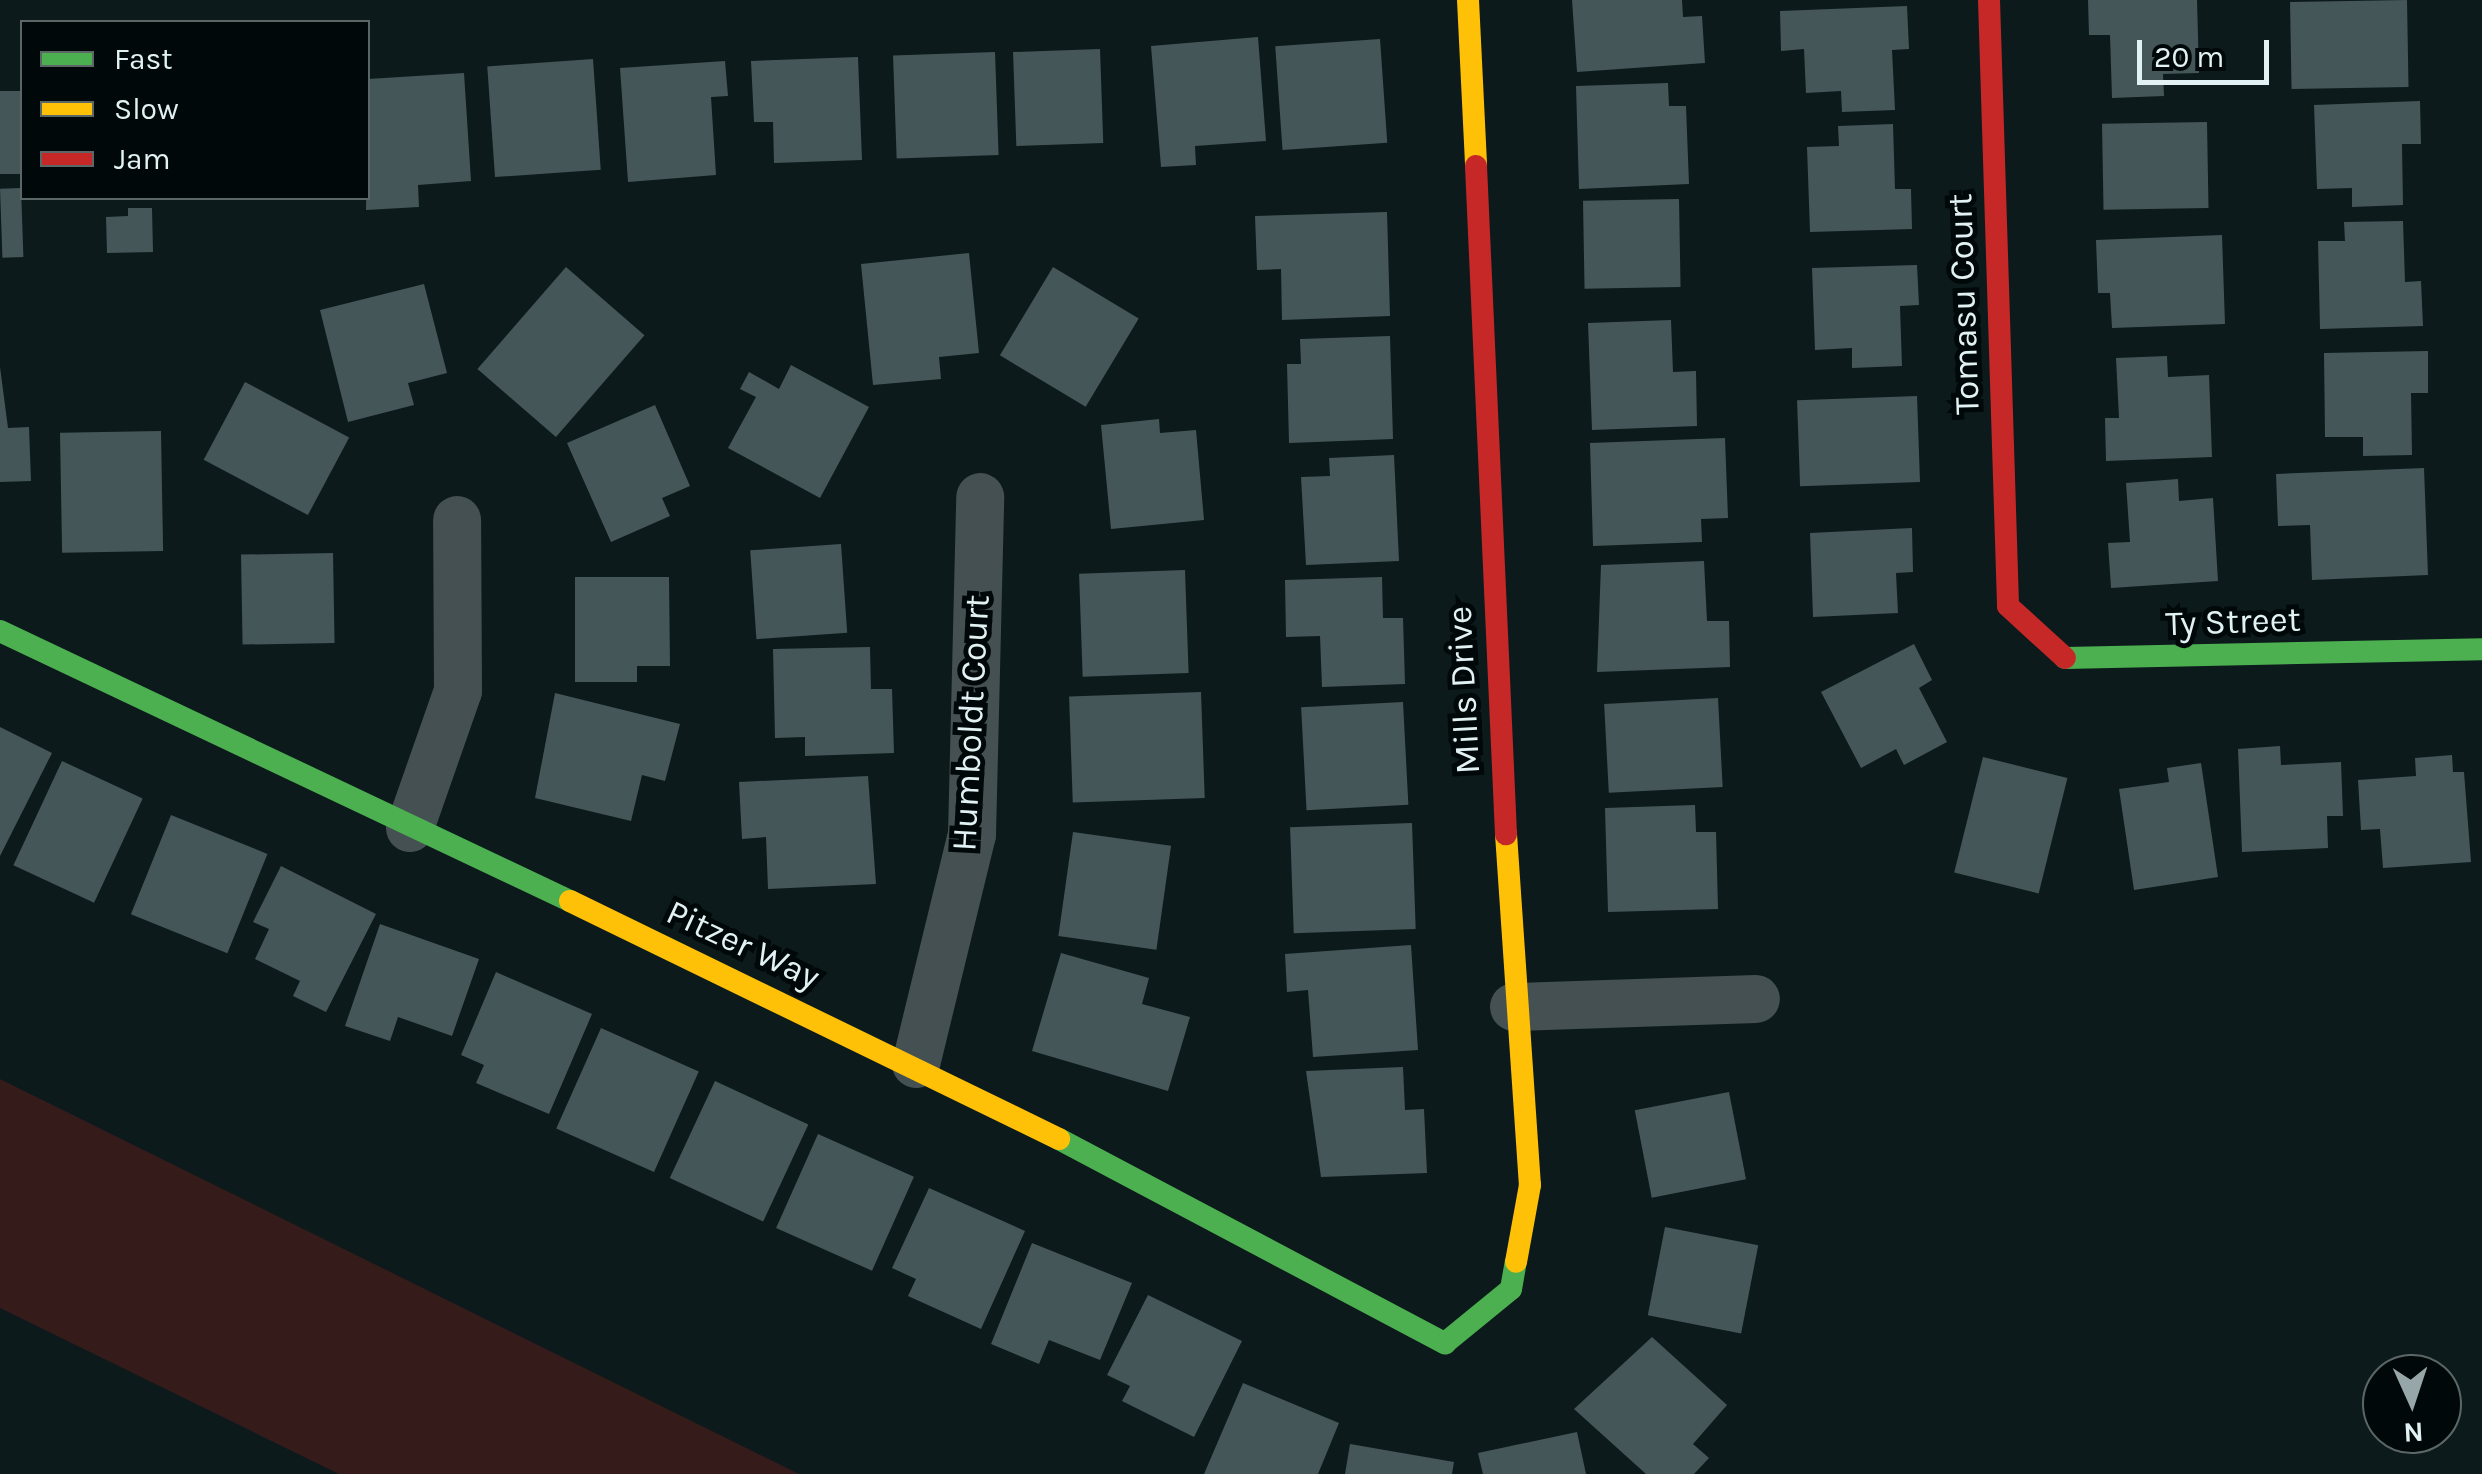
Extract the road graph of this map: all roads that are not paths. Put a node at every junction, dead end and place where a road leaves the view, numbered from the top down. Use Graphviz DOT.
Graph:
graph roads {
  1 [pos="1468,0"];
  2 [pos="1989,0"];
  3 [pos="980,497"];
  4 [pos="458,520"];
  5 [pos="2008,606"];
  6 [pos="0,631"];
  7 [pos="2482,649"];
  8 [pos="410,828"];
  9 [pos="1756,1000"];
  10 [pos="1514,1007"];
  11 [pos="916,1064"];
  12 [pos="1446,1343"];
  1 -- 10 [label="street, Mills Drive"];
  2 -- 5 [label="street, Tomasu Court"];
  3 -- 11 [label="street, Humboldt Court"];
  4 -- 8 [label="street"];
  5 -- 7 [label="street, Ty Street"];
  6 -- 8 [label="street, Pitzer Way"];
  8 -- 11 [label="street, Pitzer Way"];
  9 -- 10 [label="street"];
  10 -- 12 [label="street, Mills Drive"];
  11 -- 12 [label="street, Pitzer Way"];
}
